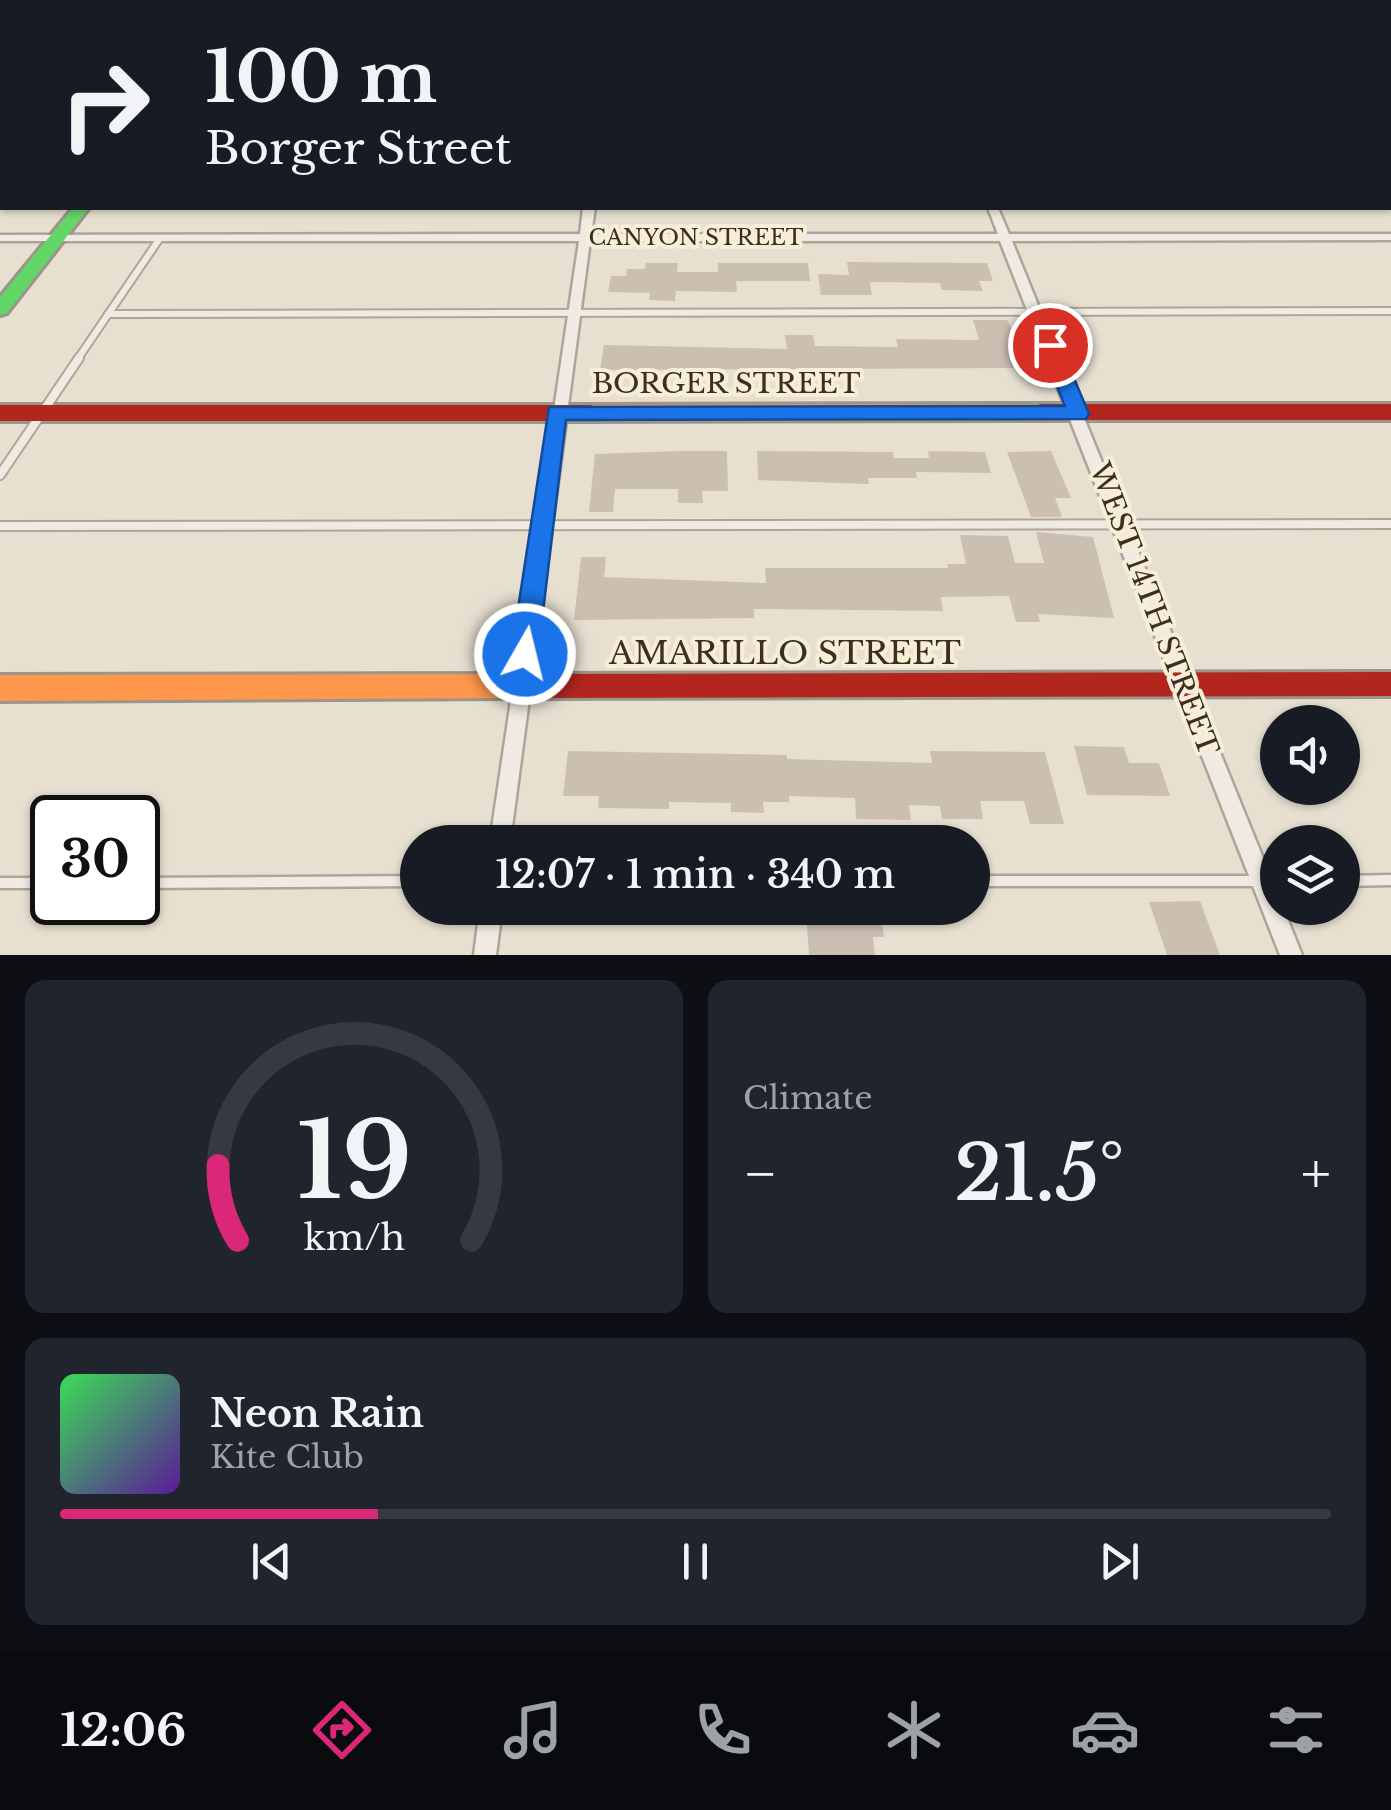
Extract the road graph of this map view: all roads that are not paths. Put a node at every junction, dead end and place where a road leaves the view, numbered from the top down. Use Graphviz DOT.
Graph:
graph roads {
  1 [pos="79,210"];
  2 [pos="589,210"];
  3 [pos="994,210"];
  4 [pos="1391,237"];
  5 [pos="0,238"];
  6 [pos="57,238"];
  7 [pos="160,238"];
  8 [pos="585,238"];
  9 [pos="1006,238"];
  10 [pos="0,309"];
  11 [pos="1036,311"];
  12 [pos="1391,311"];
  13 [pos="573,312"];
  14 [pos="108,314"];
  15 [pos="0,412"];
  16 [pos="42,412"];
  17 [pos="557,412"];
  18 [pos="1391,412"];
  19 [pos="1078,414"];
  20 [pos="0,474"];
  21 [pos="1391,524"];
  22 [pos="1121,525"];
  23 [pos="0,526"];
  24 [pos="542,526"];
  25 [pos="1183,684"];
  26 [pos="1391,684"];
  27 [pos="520,686"];
  28 [pos="0,688"];
  29 [pos="502,825"];
  30 [pos="1260,860"];
  31 [pos="1391,880"];
  32 [pos="400,881"];
  33 [pos="990,881"];
  34 [pos="1260,881"];
  35 [pos="1360,881"];
  36 [pos="30,883"];
  37 [pos="160,883"];
  38 [pos="0,884"];
  39 [pos="489,925"];
  40 [pos="1282,925"];
  41 [pos="485,955"];
  42 [pos="1291,955"];
  1 -- 6 [label="street"];
  2 -- 8 [label="street"];
  3 -- 9 [label="street, WEST 14TH STREET"];
  4 -- 9 [label="street, CANYON STREET"];
  5 -- 6 [label="street, CANYON STREET"];
  6 -- 7 [label="street, CANYON STREET"];
  6 -- 10 [label="street"];
  7 -- 8 [label="street, CANYON STREET"];
  7 -- 14 [label="lane"];
  8 -- 9 [label="street, CANYON STREET"];
  8 -- 13 [label="street"];
  9 -- 11 [label="street, WEST 14TH STREET"];
  11 -- 12 [label="lane"];
  11 -- 13 [label="lane"];
  11 -- 19 [label="street, WEST 14TH STREET"];
  13 -- 14 [label="lane"];
  13 -- 17 [label="street"];
  14 -- 16 [label="lane"];
  15 -- 16 [label="street, BORGER STREET"];
  16 -- 17 [label="street, BORGER STREET"];
  16 -- 20 [label="lane"];
  17 -- 19 [label="street, BORGER STREET"];
  17 -- 24 [label="street"];
  18 -- 19 [label="street, BORGER STREET"];
  19 -- 22 [label="street, WEST 14TH STREET"];
  21 -- 22 [label="lane"];
  22 -- 24 [label="lane"];
  22 -- 25 [label="street, WEST 14TH STREET"];
  23 -- 24 [label="lane"];
  24 -- 27 [label="street"];
  25 -- 26 [label="street, AMARILLO STREET"];
  25 -- 27 [label="street, AMARILLO STREET"];
  25 -- 30 [label="street, WEST 14TH STREET"];
  27 -- 28 [label="street, AMARILLO STREET"];
  27 -- 29 [label="street"];
  31 -- 35 [label="lane"];
  32 -- 37 [label="lane"];
  33 -- 34 [label="lane"];
  36 -- 38 [label="lane"];
  39 -- 41 [label="street"];
  40 -- 42 [label="street, WEST 14TH STREET"];
}
